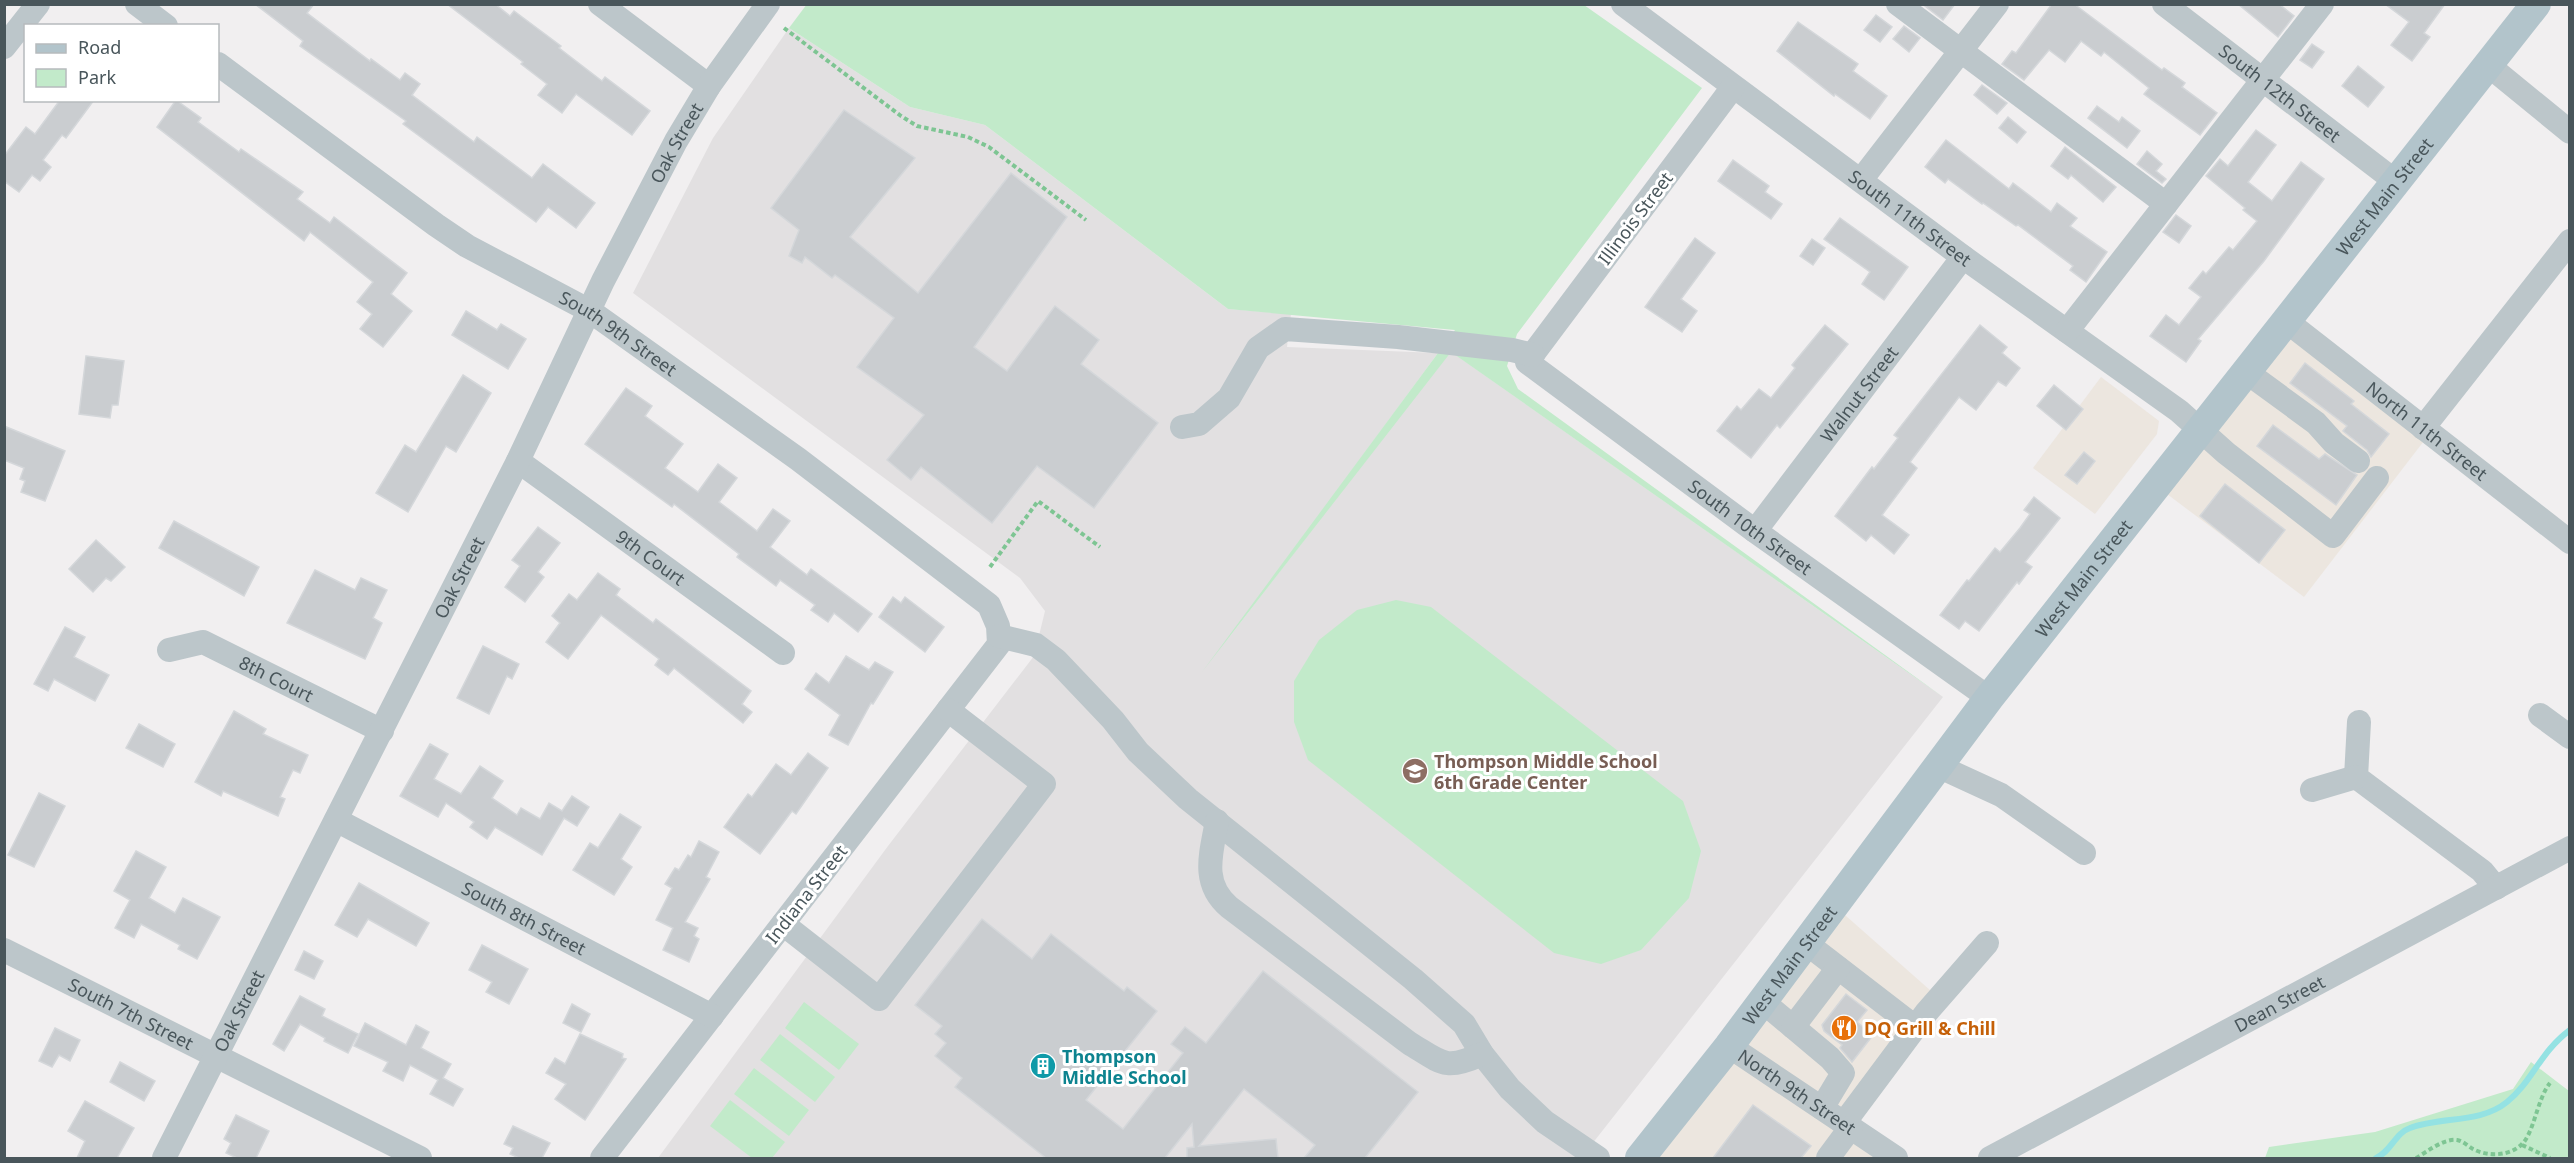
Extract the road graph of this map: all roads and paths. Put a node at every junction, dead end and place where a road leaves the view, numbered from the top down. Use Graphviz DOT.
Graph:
graph roads {
  1 [pos="38,4"];
  2 [pos="137,4"];
  3 [pos="600,4"];
  4 [pos="768,4"];
  5 [pos="1623,4"];
  6 [pos="1898,4"];
  7 [pos="1997,4"];
  8 [pos="2164,4"];
  9 [pos="2322,4"];
  10 [pos="2536,4"];
  11 [pos="163,24"];
  12 [pos="784,28"];
  13 [pos="4,47"];
  14 [pos="1962,50"];
  15 [pos="219,65"];
  16 [pos="2488,65"];
  17 [pos="2263,80"];
  18 [pos="709,86"];
  19 [pos="1733,87"];
  20 [pos="2570,132"];
  21 [pos="1862,180"];
  22 [pos="2395,181"];
  23 [pos="2166,204"];
  24 [pos="1086,219"];
  25 [pos="2570,242"];
  26 [pos="1962,257"];
  27 [pos="590,311"];
  28 [pos="2285,320"];
  29 [pos="2067,331"];
  30 [pos="1535,352"];
  31 [pos="2245,371"];
  32 [pos="1182,427"];
  33 [pos="2423,428"];
  34 [pos="2200,429"];
  35 [pos="518,461"];
  36 [pos="2358,461"];
  37 [pos="2377,478"];
  38 [pos="1755,531"];
  39 [pos="2570,542"];
  40 [pos="1100,547"];
  41 [pos="990,567"];
  42 [pos="998,631"];
  43 [pos="169,650"];
  44 [pos="783,653"];
  45 [pos="1989,698"];
  46 [pos="948,710"];
  47 [pos="2540,715"];
  48 [pos="2359,722"];
  49 [pos="382,731"];
  50 [pos="2570,738"];
  51 [pos="1938,766"];
  52 [pos="2356,777"];
  53 [pos="2313,790"];
  54 [pos="336,820"];
  55 [pos="1217,821"];
  56 [pos="2570,848"];
  57 [pos="2084,853"];
  58 [pos="2496,888"];
  59 [pos="783,924"];
  60 [pos="1806,943"];
  61 [pos="1987,943"];
  62 [pos="4,950"];
  63 [pos="1838,968"];
  64 [pos="1762,1001"];
  65 [pos="712,1016"];
  66 [pos="1793,1027"];
  67 [pos="1915,1027"];
  68 [pos="1729,1046"];
  69 [pos="1482,1054"];
  70 [pos="215,1055"];
  71 [pos="2550,1083"];
  72 [pos="1822,1108"];
  73 [pos="1848,1125"];
  74 [pos="2522,1145"];
  75 [pos="164,1158"];
  76 [pos="420,1158"];
  77 [pos="602,1158"];
  78 [pos="1598,1158"];
  79 [pos="1640,1158"];
  80 [pos="1828,1158"];
  81 [pos="1896,1158"];
  82 [pos="1990,1158"];
  83 [pos="2416,1158"];
  84 [pos="2550,1158"];
  1 -- 13 [label="street"];
  2 -- 11 [label="street"];
  3 -- 18 [label="street"];
  4 -- 18 [label="street, Oak Street"];
  5 -- 19 [label="street, South 11th Street"];
  6 -- 14 [label="street"];
  7 -- 14 [label="street"];
  8 -- 17 [label="street, South 12th Street"];
  9 -- 17 [label="street"];
  10 -- 16 [label="main road, West Main Street"];
  12 -- 24 [label="path"];
  14 -- 21 [label="street"];
  14 -- 23 [label="street"];
  15 -- 27 [label="street, South 9th Street"];
  16 -- 20 [label="street"];
  16 -- 22 [label="main road, West Main Street"];
  17 -- 22 [label="street, South 12th Street"];
  17 -- 23 [label="street"];
  18 -- 27 [label="street, Oak Street"];
  19 -- 21 [label="street, South 11th Street"];
  19 -- 30 [label="street, Illinois Street"];
  21 -- 26 [label="street, South 11th Street"];
  22 -- 28 [label="main road, West Main Street"];
  23 -- 29 [label="street"];
  25 -- 33 [label="street"];
  26 -- 29 [label="street, South 11th Street"];
  26 -- 38 [label="street, Walnut Street"];
  27 -- 35 [label="street, Oak Street"];
  27 -- 42 [label="street, South 9th Street"];
  28 -- 31 [label="main road, West Main Street"];
  28 -- 33 [label="street, North 11th Street"];
  29 -- 34 [label="street, South 11th Street"];
  30 -- 32 [label="street"];
  30 -- 38 [label="street, South 10th Street"];
  31 -- 34 [label="main road, West Main Street"];
  31 -- 36 [label="street"];
  33 -- 39 [label="street, North 11th Street"];
  34 -- 37 [label="street, South 11th Street"];
  34 -- 45 [label="main road, West Main Street"];
  35 -- 44 [label="street, 9th Court"];
  35 -- 49 [label="street, Oak Street"];
  38 -- 45 [label="street, South 10th Street"];
  40 -- 41 [label="path"];
  42 -- 46 [label="street, Indiana Street"];
  42 -- 55 [label="street"];
  43 -- 49 [label="street, 8th Court"];
  45 -- 51 [label="main road, West Main Street"];
  46 -- 59 [label="street, Indiana Street"];
  46 -- 59 [label="street"];
  47 -- 50 [label="street"];
  48 -- 52 [label="street"];
  49 -- 54 [label="street, Oak Street"];
  51 -- 57 [label="street"];
  51 -- 60 [label="main road, West Main Street"];
  52 -- 53 [label="street"];
  52 -- 58 [label="street"];
  54 -- 65 [label="street, South 8th Street"];
  54 -- 70 [label="street, Oak Street"];
  55 -- 69 [label="street"];
  55 -- 69 [label="street"];
  56 -- 58 [label="street, Dean Street"];
  58 -- 82 [label="street, Dean Street"];
  59 -- 65 [label="street, Indiana Street"];
  60 -- 63 [label="street"];
  60 -- 64 [label="main road, West Main Street"];
  61 -- 67 [label="street"];
  62 -- 70 [label="street, South 7th Street"];
  63 -- 66 [label="street"];
  63 -- 67 [label="street"];
  64 -- 66 [label="street"];
  64 -- 68 [label="main road, West Main Street"];
  65 -- 77 [label="street, Indiana Street"];
  66 -- 72 [label="street"];
  67 -- 73 [label="street"];
  68 -- 72 [label="street, North 9th Street"];
  68 -- 79 [label="main road, West Main Street"];
  69 -- 78 [label="street"];
  70 -- 75 [label="street, Oak Street"];
  70 -- 76 [label="street, South 7th Street"];
  71 -- 74 [label="path"];
  72 -- 73 [label="street, North 9th Street"];
  73 -- 80 [label="street"];
  73 -- 81 [label="street, North 9th Street"];
  74 -- 83 [label="path"];
  74 -- 84 [label="path"];
}
